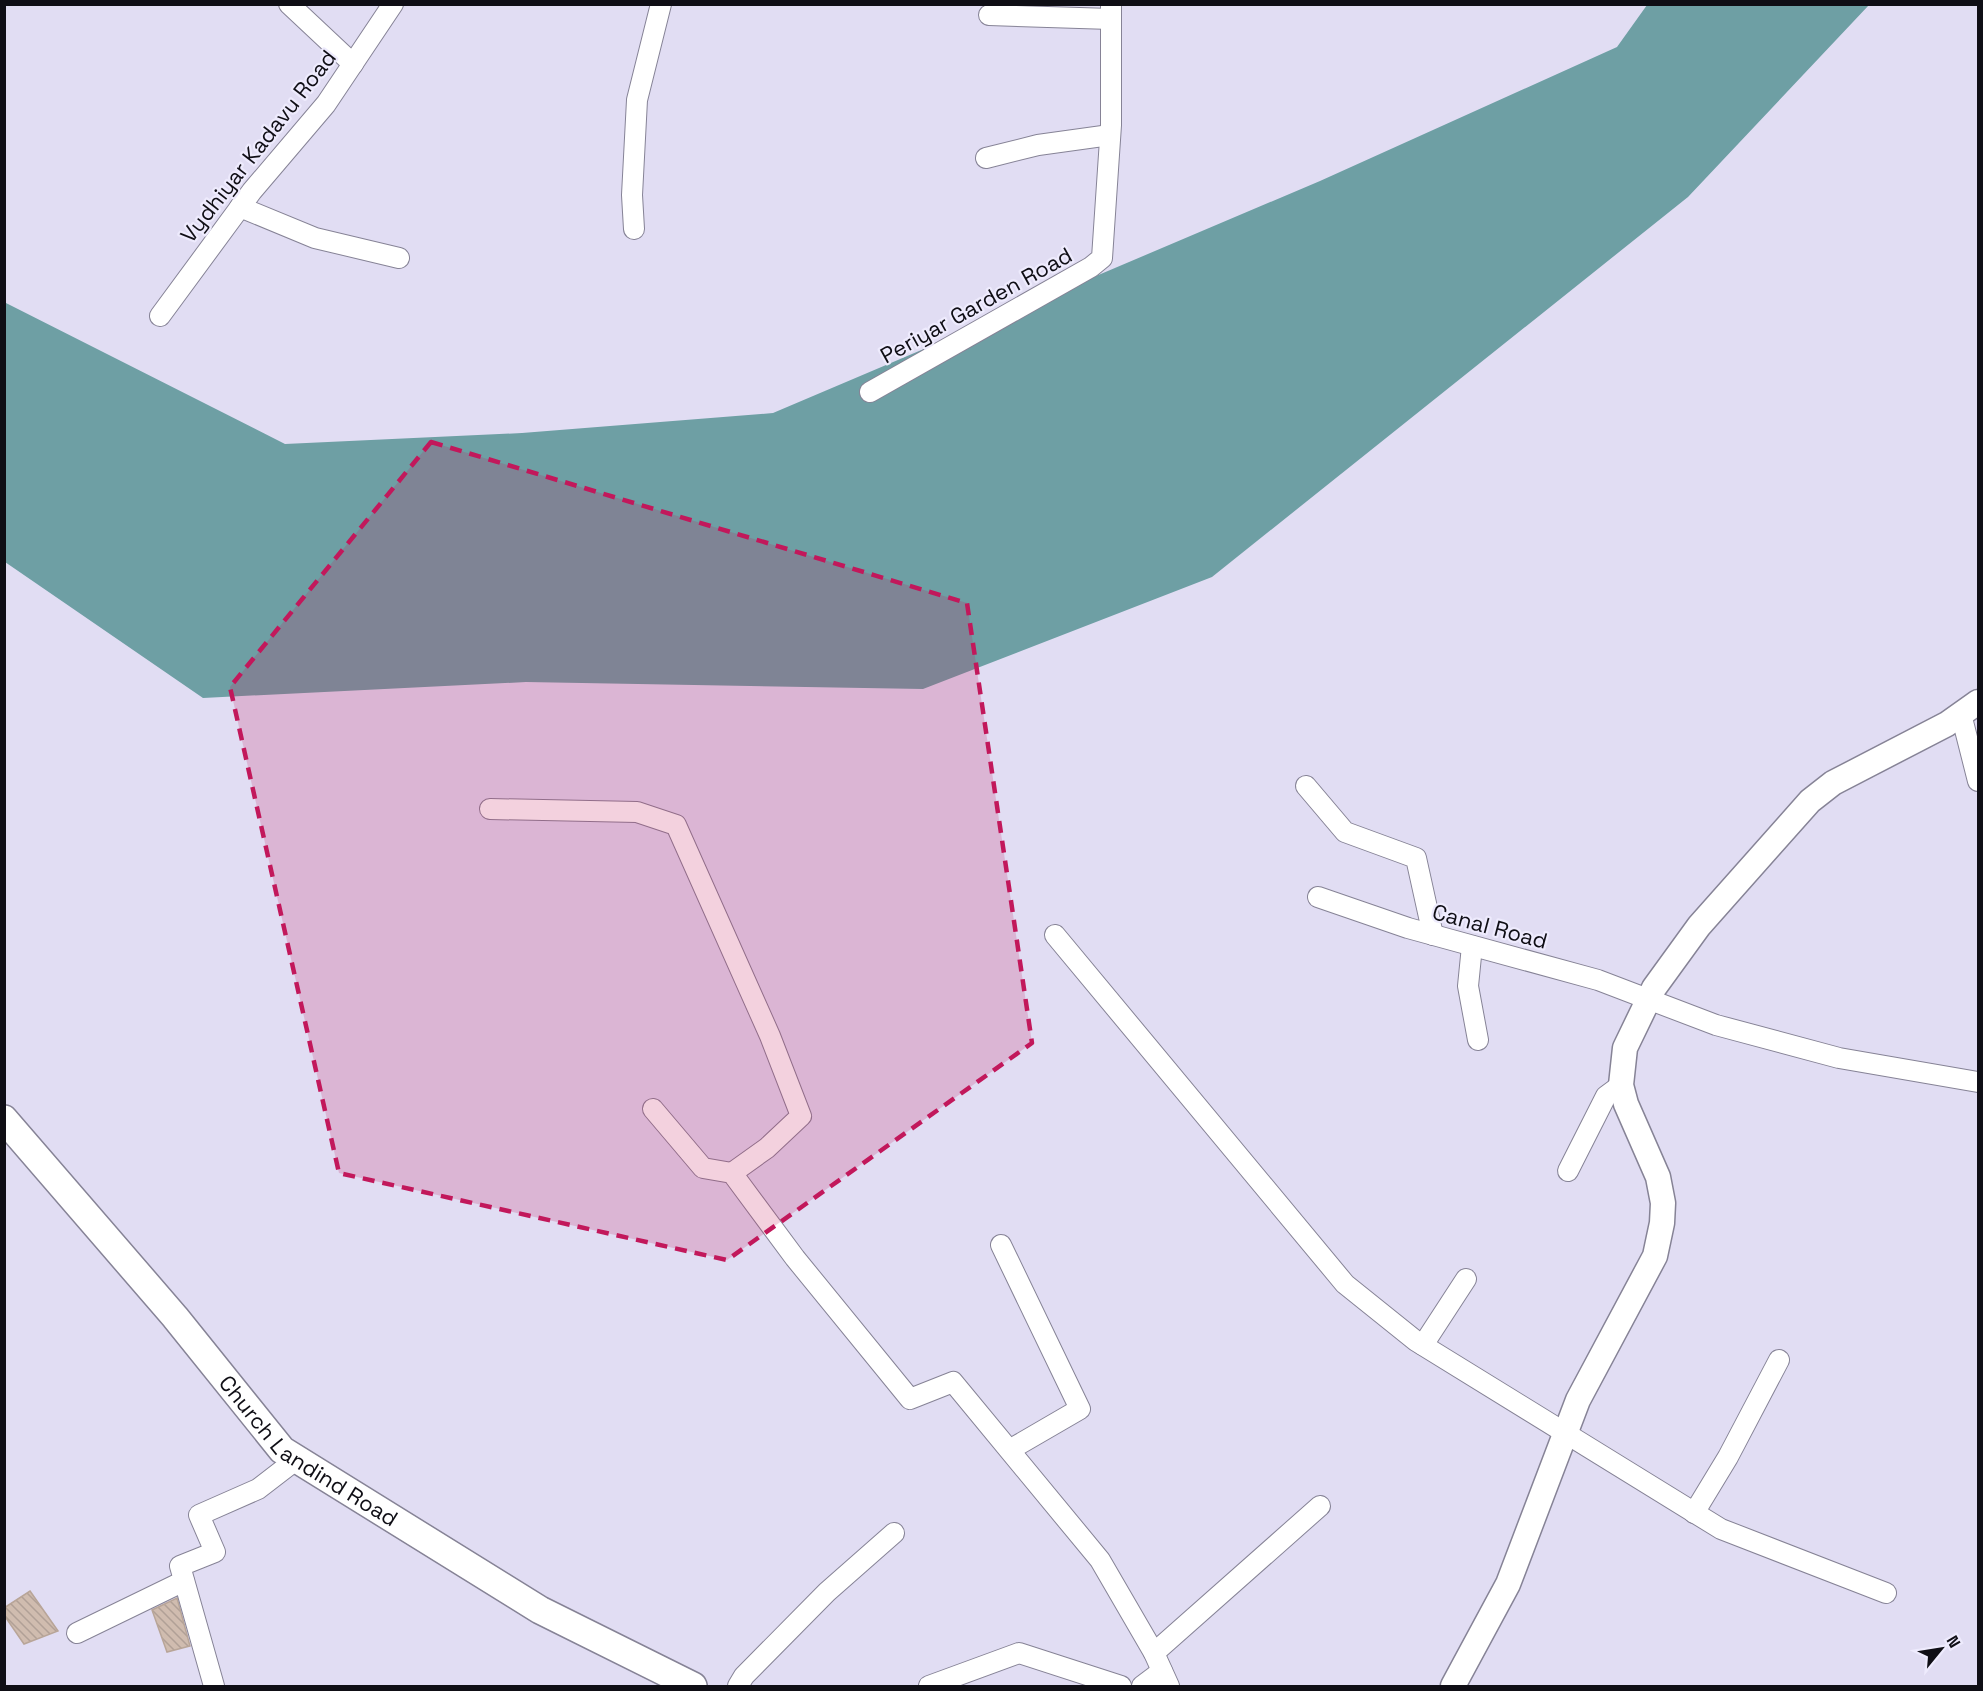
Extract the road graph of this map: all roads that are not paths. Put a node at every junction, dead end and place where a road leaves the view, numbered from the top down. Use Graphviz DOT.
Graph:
graph roads {
  1 [pos="290,4"];
  2 [pos="393,4"];
  3 [pos="661,4"];
  4 [pos="1111,12"];
  5 [pos="989,15"];
  6 [pos="352,64"];
  7 [pos="1110,135"];
  8 [pos="986,158"];
  9 [pos="240,207"];
  10 [pos="634,229"];
  11 [pos="399,258"];
  12 [pos="160,316"];
  13 [pos="870,392"];
  14 [pos="1970,708"];
  15 [pos="1978,781"];
  16 [pos="1306,786"];
  17 [pos="490,809"];
  18 [pos="1318,897"];
  19 [pos="1055,935"];
  20 [pos="1434,935"];
  21 [pos="1472,946"];
  22 [pos="1648,1000"];
  23 [pos="1478,1040"];
  24 [pos="1978,1082"];
  25 [pos="1621,1085"];
  26 [pos="653,1109"];
  27 [pos="4,1119"];
  28 [pos="1568,1171"];
  29 [pos="732,1173"];
  30 [pos="1001,1245"];
  31 [pos="1466,1279"];
  32 [pos="1423,1345"];
  33 [pos="1779,1360"];
  34 [pos="1566,1431"];
  35 [pos="1011,1449"];
  36 [pos="297,1459"];
  37 [pos="1320,1506"];
  38 [pos="1694,1513"];
  39 [pos="894,1533"];
  40 [pos="184,1581"];
  41 [pos="1886,1593"];
  42 [pos="77,1633"];
  43 [pos="1154,1653"];
  44 [pos="1166,1679"];
  45 [pos="214,1686"];
  46 [pos="693,1686"];
  47 [pos="738,1686"];
  48 [pos="929,1686"];
  49 [pos="1121,1686"];
  50 [pos="1142,1686"];
  51 [pos="1453,1686"];
  1 -- 6 [label="street"];
  2 -- 6 [label="street, Vydhiyar Kadavu Road"];
  3 -- 10 [label="street"];
  4 -- 5 [label="street"];
  4 -- 7 [label="street, Periyar Garden Road"];
  6 -- 9 [label="street, Vydhiyar Kadavu Road"];
  7 -- 8 [label="street"];
  7 -- 13 [label="street, Periyar Garden Road"];
  9 -- 11 [label="street"];
  9 -- 12 [label="street, Vydhiyar Kadavu Road"];
  14 -- 15 [label="street"];
  14 -- 22 [label="street"];
  16 -- 20 [label="street"];
  17 -- 29 [label="street"];
  18 -- 20 [label="street, Canal Road"];
  19 -- 32 [label="street"];
  20 -- 21 [label="street, Canal Road"];
  21 -- 22 [label="street, Canal Road"];
  21 -- 23 [label="street"];
  22 -- 24 [label="street, Canal Road"];
  22 -- 25 [label="street"];
  25 -- 28 [label="street"];
  25 -- 34 [label="street"];
  26 -- 29 [label="street"];
  27 -- 36 [label="main road, Church Landind Road"];
  29 -- 35 [label="street"];
  30 -- 35 [label="street"];
  31 -- 32 [label="street"];
  32 -- 34 [label="street"];
  33 -- 38 [label="street"];
  34 -- 38 [label="street"];
  34 -- 51 [label="street"];
  35 -- 43 [label="street"];
  36 -- 40 [label="street"];
  36 -- 46 [label="main road, Church Landind Road"];
  37 -- 43 [label="street"];
  38 -- 41 [label="street"];
  39 -- 47 [label="street"];
  40 -- 42 [label="street"];
  40 -- 45 [label="street"];
  43 -- 44 [label="street"];
  44 -- 50 [label="street"];
  48 -- 49 [label="street"];
}
